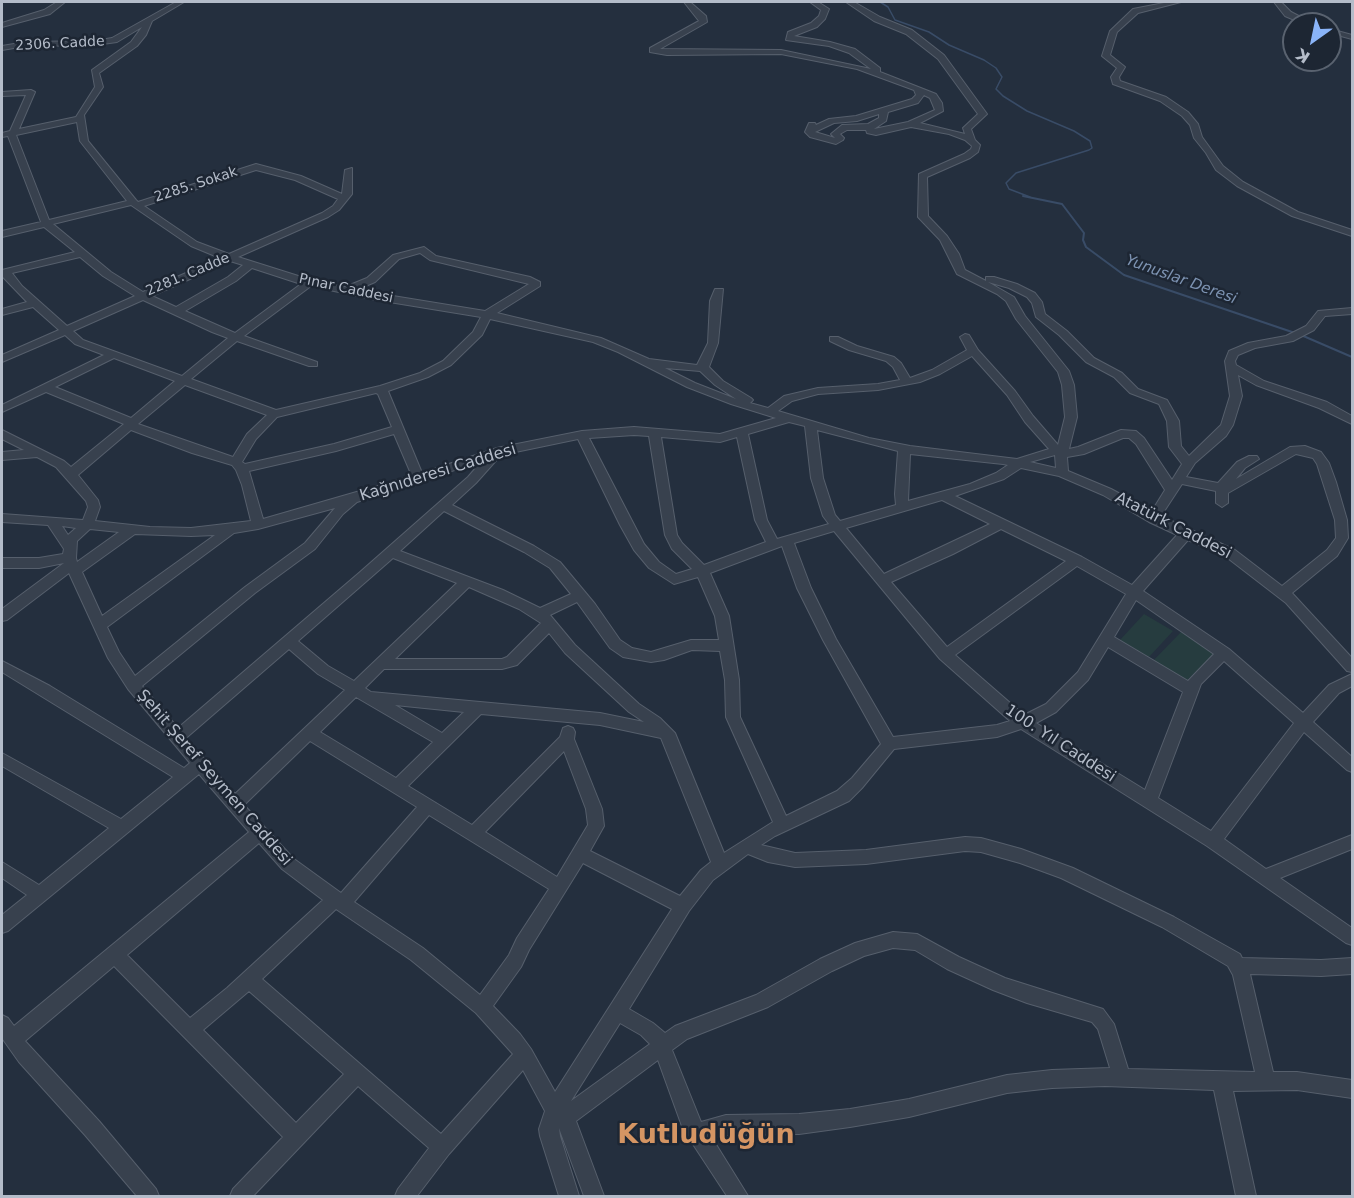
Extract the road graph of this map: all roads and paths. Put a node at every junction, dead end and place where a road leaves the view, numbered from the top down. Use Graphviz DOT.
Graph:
graph roads {
  1 [pos="61,2"];
  2 [pos="180,2"];
  3 [pos="687,2"];
  4 [pos="814,2"];
  5 [pos="850,2"];
  6 [pos="1176,2"];
  7 [pos="149,20"];
  8 [pos="2,25"];
  9 [pos="2,48"];
  10 [pos="887,77"];
  11 [pos="917,88"];
  12 [pos="2,94"];
  13 [pos="884,110"];
  14 [pos="837,112"];
  15 [pos="80,119"];
  16 [pos="911,124"];
  17 [pos="870,127"];
  18 [pos="967,129"];
  19 [pos="809,132"];
  20 [pos="13,133"];
  21 [pos="954,133"];
  22 [pos="2,135"];
  23 [pos="971,140"];
  24 [pos="349,170"];
  25 [pos="345,199"];
  26 [pos="135,203"];
  27 [pos="47,224"];
  28 [pos="1353,233"];
  29 [pos="2,234"];
  30 [pos="83,253"];
  31 [pos="228,257"];
  32 [pos="250,265"];
  33 [pos="4,272"];
  34 [pos="967,276"];
  35 [pos="309,283"];
  36 [pos="345,291"];
  37 [pos="719,291"];
  38 [pos="141,295"];
  39 [pos="34,303"];
  40 [pos="1353,311"];
  41 [pos="2,312"];
  42 [pos="176,312"];
  43 [pos="487,315"];
  44 [pos="64,330"];
  45 [pos="236,337"];
  46 [pos="965,337"];
  47 [pos="834,339"];
  48 [pos="973,351"];
  49 [pos="112,354"];
  50 [pos="2,358"];
  51 [pos="641,360"];
  52 [pos="313,364"];
  53 [pos="1231,367"];
  54 [pos="703,368"];
  55 [pos="186,380"];
  56 [pos="907,382"];
  57 [pos="45,387"];
  58 [pos="380,390"];
  59 [pos="750,407"];
  60 [pos="2,409"];
  61 [pos="770,412"];
  62 [pos="276,414"];
  63 [pos="789,418"];
  64 [pos="1353,420"];
  65 [pos="810,423"];
  66 [pos="132,424"];
  67 [pos="398,429"];
  68 [pos="654,433"];
  69 [pos="742,433"];
  70 [pos="2,434"];
  71 [pos="582,435"];
  72 [pos="904,449"];
  73 [pos="39,452"];
  74 [pos="498,452"];
  75 [pos="1059,452"];
  76 [pos="2,456"];
  77 [pos="1253,459"];
  78 [pos="1019,462"];
  79 [pos="1189,464"];
  80 [pos="239,466"];
  81 [pos="1062,473"];
  82 [pos="71,474"];
  83 [pos="419,479"];
  84 [pos="1174,484"];
  85 [pos="1221,489"];
  86 [pos="361,496"];
  87 [pos="946,497"];
  88 [pos="1222,503"];
  89 [pos="442,505"];
  90 [pos="903,507"];
  91 [pos="2,518"];
  92 [pos="1153,519"];
  93 [pos="52,520"];
  94 [pos="1000,524"];
  95 [pos="86,525"];
  96 [pos="258,525"];
  97 [pos="836,527"];
  98 [pos="233,529"];
  99 [pos="131,530"];
  100 [pos="1186,534"];
  101 [pos="780,543"];
  102 [pos="390,552"];
  103 [pos="71,560"];
  104 [pos="1077,560"];
  105 [pos="2,563"];
  106 [pos="702,571"];
  107 [pos="467,580"];
  108 [pos="881,581"];
  109 [pos="1134,592"];
  110 [pos="1283,593"];
  111 [pos="580,595"];
  112 [pos="2,616"];
  113 [pos="545,619"];
  114 [pos="100,625"];
  115 [pos="1105,639"];
  116 [pos="289,641"];
  117 [pos="727,646"];
  118 [pos="1224,653"];
  119 [pos="945,655"];
  120 [pos="380,664"];
  121 [pos="2,666"];
  122 [pos="1353,667"];
  123 [pos="1353,679"];
  124 [pos="133,685"];
  125 [pos="354,689"];
  126 [pos="1191,690"];
  127 [pos="368,697"];
  128 [pos="477,708"];
  129 [pos="569,718"];
  130 [pos="1023,723"];
  131 [pos="1303,723"];
  132 [pos="308,732"];
  133 [pos="665,732"];
  134 [pos="177,737"];
  135 [pos="567,739"];
  136 [pos="443,741"];
  137 [pos="889,745"];
  138 [pos="2,759"];
  139 [pos="200,764"];
  140 [pos="1353,766"];
  141 [pos="183,776"];
  142 [pos="398,786"];
  143 [pos="1149,801"];
  144 [pos="234,805"];
  145 [pos="428,805"];
  146 [pos="782,824"];
  147 [pos="121,827"];
  148 [pos="259,833"];
  149 [pos="474,833"];
  150 [pos="1213,841"];
  151 [pos="1353,842"];
  152 [pos="745,846"];
  153 [pos="581,854"];
  154 [pos="720,864"];
  155 [pos="2,869"];
  156 [pos="1264,877"];
  157 [pos="560,887"];
  158 [pos="39,894"];
  159 [pos="339,901"];
  160 [pos="683,906"];
  161 [pos="2,925"];
  162 [pos="1353,937"];
  163 [pos="114,954"];
  164 [pos="1238,966"];
  165 [pos="1353,966"];
  166 [pos="249,979"];
  167 [pos="482,1007"];
  168 [pos="616,1012"];
  169 [pos="2,1023"];
  170 [pos="191,1029"];
  171 [pos="13,1039"];
  172 [pos="662,1046"];
  173 [pos="525,1055"];
  174 [pos="358,1072"];
  175 [pos="1122,1078"];
  176 [pos="1222,1082"];
  177 [pos="1266,1082"];
  178 [pos="1353,1089"];
  179 [pos="560,1114"];
  180 [pos="696,1133"];
  181 [pos="296,1136"];
  182 [pos="442,1147"];
  183 [pos="408,1195"];
  184 [pos="149,1197"];
  185 [pos="240,1197"];
  186 [pos="569,1197"];
  187 [pos="594,1197"];
  188 [pos="738,1197"];
  189 [pos="1246,1197"];
  1 -- 8 [label="street"];
  2 -- 7 [label="street, 2306. Cadde"];
  3 -- 10 [label="street"];
  4 -- 10 [label="street"];
  5 -- 18 [label="street"];
  6 -- 28 [label="street"];
  7 -- 9 [label="street, 2306. Cadde"];
  7 -- 15 [label="street"];
  10 -- 11 [label="street"];
  11 -- 13 [label="street"];
  11 -- 16 [label="street"];
  12 -- 20 [label="street"];
  13 -- 17 [label="street"];
  13 -- 19 [label="street"];
  14 -- 19 [label="street"];
  15 -- 20 [label="street"];
  15 -- 26 [label="street, Pınar Caddesi"];
  16 -- 17 [label="street"];
  16 -- 21 [label="street"];
  17 -- 19 [label="street"];
  18 -- 21 [label="street"];
  18 -- 23 [label="street"];
  20 -- 22 [label="street"];
  20 -- 27 [label="street"];
  21 -- 23 [label="street"];
  23 -- 34 [label="street"];
  24 -- 25 [label="street"];
  25 -- 26 [label="street, 2285. Sokak"];
  25 -- 31 [label="street, 2281. Cadde"];
  26 -- 27 [label="street, 2285. Sokak"];
  26 -- 31 [label="street, Pınar Caddesi"];
  27 -- 29 [label="street, 2285. Sokak"];
  27 -- 30 [label="street"];
  30 -- 33 [label="street"];
  30 -- 38 [label="street"];
  31 -- 32 [label="street, Pınar Caddesi"];
  31 -- 38 [label="street, 2281. Cadde"];
  32 -- 35 [label="street, Pınar Caddesi"];
  32 -- 42 [label="street"];
  33 -- 39 [label="street"];
  34 -- 75 [label="street"];
  34 -- 79 [label="street"];
  35 -- 36 [label="street, Pınar Caddesi"];
  35 -- 45 [label="street"];
  36 -- 43 [label="street, Pınar Caddesi"];
  36 -- 43 [label="street"];
  37 -- 54 [label="street"];
  38 -- 42 [label="street"];
  38 -- 44 [label="street, 2281. Cadde"];
  39 -- 41 [label="street"];
  39 -- 44 [label="street"];
  40 -- 53 [label="street"];
  42 -- 45 [label="street"];
  43 -- 51 [label="street, Pınar Caddesi"];
  43 -- 58 [label="street"];
  44 -- 49 [label="street"];
  44 -- 50 [label="street, 2281. Cadde"];
  45 -- 52 [label="street"];
  45 -- 55 [label="street"];
  46 -- 48 [label="street"];
  47 -- 56 [label="street"];
  48 -- 56 [label="street"];
  48 -- 75 [label="street"];
  49 -- 55 [label="street"];
  49 -- 57 [label="street"];
  51 -- 54 [label="street"];
  51 -- 59 [label="street, Pınar Caddesi"];
  53 -- 64 [label="street"];
  53 -- 79 [label="street"];
  54 -- 59 [label="street"];
  55 -- 62 [label="street"];
  55 -- 66 [label="street"];
  56 -- 61 [label="street"];
  57 -- 60 [label="street"];
  57 -- 66 [label="street"];
  58 -- 62 [label="street"];
  58 -- 67 [label="street"];
  59 -- 61 [label="street, Pınar Caddesi"];
  61 -- 63 [label="street, Pınar Caddesi"];
  62 -- 80 [label="street"];
  63 -- 65 [label="street, Pınar Caddesi"];
  63 -- 69 [label="street, Kağnıderesi Caddesi"];
  65 -- 72 [label="street, Pınar Caddesi"];
  65 -- 97 [label="street, 100. Yıl Caddesi"];
  66 -- 80 [label="street"];
  66 -- 82 [label="street"];
  67 -- 80 [label="street"];
  67 -- 83 [label="street"];
  68 -- 69 [label="street, Kağnıderesi Caddesi"];
  68 -- 71 [label="street, Kağnıderesi Caddesi"];
  68 -- 106 [label="street"];
  69 -- 101 [label="street"];
  70 -- 73 [label="street"];
  71 -- 74 [label="street, Kağnıderesi Caddesi"];
  71 -- 106 [label="street"];
  72 -- 78 [label="street, Pınar Caddesi"];
  72 -- 90 [label="street"];
  73 -- 76 [label="street"];
  73 -- 82 [label="street"];
  74 -- 83 [label="street, Kağnıderesi Caddesi"];
  74 -- 89 [label="street"];
  75 -- 78 [label="street"];
  75 -- 81 [label="street"];
  75 -- 84 [label="street"];
  77 -- 85 [label="street"];
  78 -- 81 [label="street, Atatürk Caddesi"];
  78 -- 87 [label="street"];
  79 -- 84 [label="street"];
  80 -- 96 [label="street"];
  81 -- 92 [label="street, Atatürk Caddesi"];
  82 -- 95 [label="street"];
  83 -- 86 [label="street, Kağnıderesi Caddesi"];
  84 -- 85 [label="street"];
  84 -- 92 [label="street"];
  85 -- 88 [label="street"];
  85 -- 110 [label="street"];
  86 -- 96 [label="street, Kağnıderesi Caddesi"];
  86 -- 124 [label="street"];
  87 -- 90 [label="street"];
  87 -- 94 [label="street"];
  89 -- 102 [label="street"];
  89 -- 111 [label="street"];
  90 -- 97 [label="street"];
  91 -- 93 [label="street, Kağnıderesi Caddesi"];
  92 -- 100 [label="street, Atatürk Caddesi"];
  93 -- 95 [label="street, Kağnıderesi Caddesi"];
  93 -- 103 [label="street, Şehit Şeref Seymen Caddesi"];
  94 -- 104 [label="street"];
  94 -- 108 [label="street"];
  95 -- 99 [label="street, Kağnıderesi Caddesi"];
  95 -- 103 [label="street"];
  96 -- 98 [label="street, Kağnıderesi Caddesi"];
  97 -- 101 [label="street"];
  97 -- 108 [label="street, 100. Yıl Caddesi"];
  98 -- 99 [label="street, Kağnıderesi Caddesi"];
  98 -- 114 [label="street"];
  99 -- 103 [label="street"];
  100 -- 109 [label="street"];
  100 -- 110 [label="street, Atatürk Caddesi"];
  101 -- 106 [label="street"];
  101 -- 137 [label="street"];
  102 -- 107 [label="street"];
  102 -- 116 [label="street"];
  103 -- 105 [label="street"];
  103 -- 112 [label="street"];
  103 -- 114 [label="street, Şehit Şeref Seymen Caddesi"];
  104 -- 109 [label="street"];
  104 -- 119 [label="street"];
  106 -- 117 [label="street"];
  107 -- 113 [label="street"];
  107 -- 120 [label="street"];
  108 -- 119 [label="street, 100. Yıl Caddesi"];
  109 -- 115 [label="street"];
  109 -- 118 [label="street"];
  110 -- 122 [label="street, Atatürk Caddesi"];
  111 -- 113 [label="street"];
  111 -- 117 [label="street"];
  113 -- 120 [label="street"];
  113 -- 133 [label="street"];
  114 -- 124 [label="street, Şehit Şeref Seymen Caddesi"];
  115 -- 126 [label="street"];
  115 -- 130 [label="street"];
  116 -- 125 [label="street"];
  116 -- 134 [label="street"];
  117 -- 146 [label="street"];
  118 -- 126 [label="street"];
  118 -- 131 [label="street"];
  119 -- 130 [label="street, 100. Yıl Caddesi"];
  120 -- 125 [label="street"];
  121 -- 141 [label="street"];
  123 -- 131 [label="street"];
  124 -- 134 [label="street, Şehit Şeref Seymen Caddesi"];
  125 -- 127 [label="street"];
  125 -- 132 [label="street"];
  126 -- 143 [label="street"];
  127 -- 128 [label="street"];
  127 -- 136 [label="street"];
  128 -- 129 [label="street"];
  128 -- 136 [label="street"];
  129 -- 133 [label="street"];
  129 -- 135 [label="street"];
  130 -- 137 [label="street"];
  130 -- 143 [label="street, 100. Yıl Caddesi"];
  131 -- 140 [label="street"];
  131 -- 150 [label="street"];
  132 -- 142 [label="street"];
  132 -- 144 [label="street"];
  133 -- 154 [label="street"];
  134 -- 139 [label="street, Şehit Şeref Seymen Caddesi"];
  135 -- 149 [label="street"];
  135 -- 153 [label="street"];
  136 -- 142 [label="street"];
  137 -- 146 [label="street"];
  138 -- 147 [label="street"];
  139 -- 141 [label="street"];
  139 -- 144 [label="street, Şehit Şeref Seymen Caddesi"];
  141 -- 147 [label="street"];
  142 -- 145 [label="street"];
  143 -- 150 [label="street, 100. Yıl Caddesi"];
  144 -- 148 [label="street, Şehit Şeref Seymen Caddesi"];
  145 -- 149 [label="street"];
  145 -- 159 [label="street"];
  146 -- 152 [label="street"];
  147 -- 158 [label="street"];
  148 -- 159 [label="street, Şehit Şeref Seymen Caddesi"];
  148 -- 163 [label="street"];
  149 -- 157 [label="street"];
  150 -- 156 [label="street, 100. Yıl Caddesi"];
  151 -- 156 [label="street"];
  152 -- 154 [label="street"];
  152 -- 164 [label="street"];
  153 -- 157 [label="street"];
  153 -- 160 [label="street"];
  154 -- 160 [label="street"];
  155 -- 158 [label="street"];
  156 -- 162 [label="street, 100. Yıl Caddesi"];
  157 -- 167 [label="street"];
  158 -- 161 [label="street"];
  159 -- 166 [label="street"];
  159 -- 167 [label="street, Şehit Şeref Seymen Caddesi"];
  160 -- 168 [label="street"];
  163 -- 170 [label="street"];
  163 -- 171 [label="street"];
  164 -- 165 [label="street"];
  164 -- 177 [label="street"];
  166 -- 170 [label="street"];
  166 -- 174 [label="street"];
  167 -- 173 [label="street, Şehit Şeref Seymen Caddesi"];
  168 -- 172 [label="street"];
  168 -- 179 [label="street"];
  169 -- 171 [label="street"];
  170 -- 181 [label="street"];
  171 -- 184 [label="street"];
  172 -- 175 [label="street"];
  172 -- 179 [label="street"];
  172 -- 180 [label="street"];
  173 -- 179 [label="street, Şehit Şeref Seymen Caddesi"];
  173 -- 182 [label="street"];
  174 -- 181 [label="street"];
  174 -- 182 [label="street"];
  175 -- 176 [label="street"];
  175 -- 180 [label="street"];
  176 -- 177 [label="street"];
  176 -- 189 [label="street"];
  177 -- 178 [label="street"];
  179 -- 186 [label="street"];
  179 -- 187 [label="street, Şehit Şeref Seymen Caddesi"];
  180 -- 188 [label="street"];
  181 -- 185 [label="street"];
  182 -- 183 [label="street"];
}
